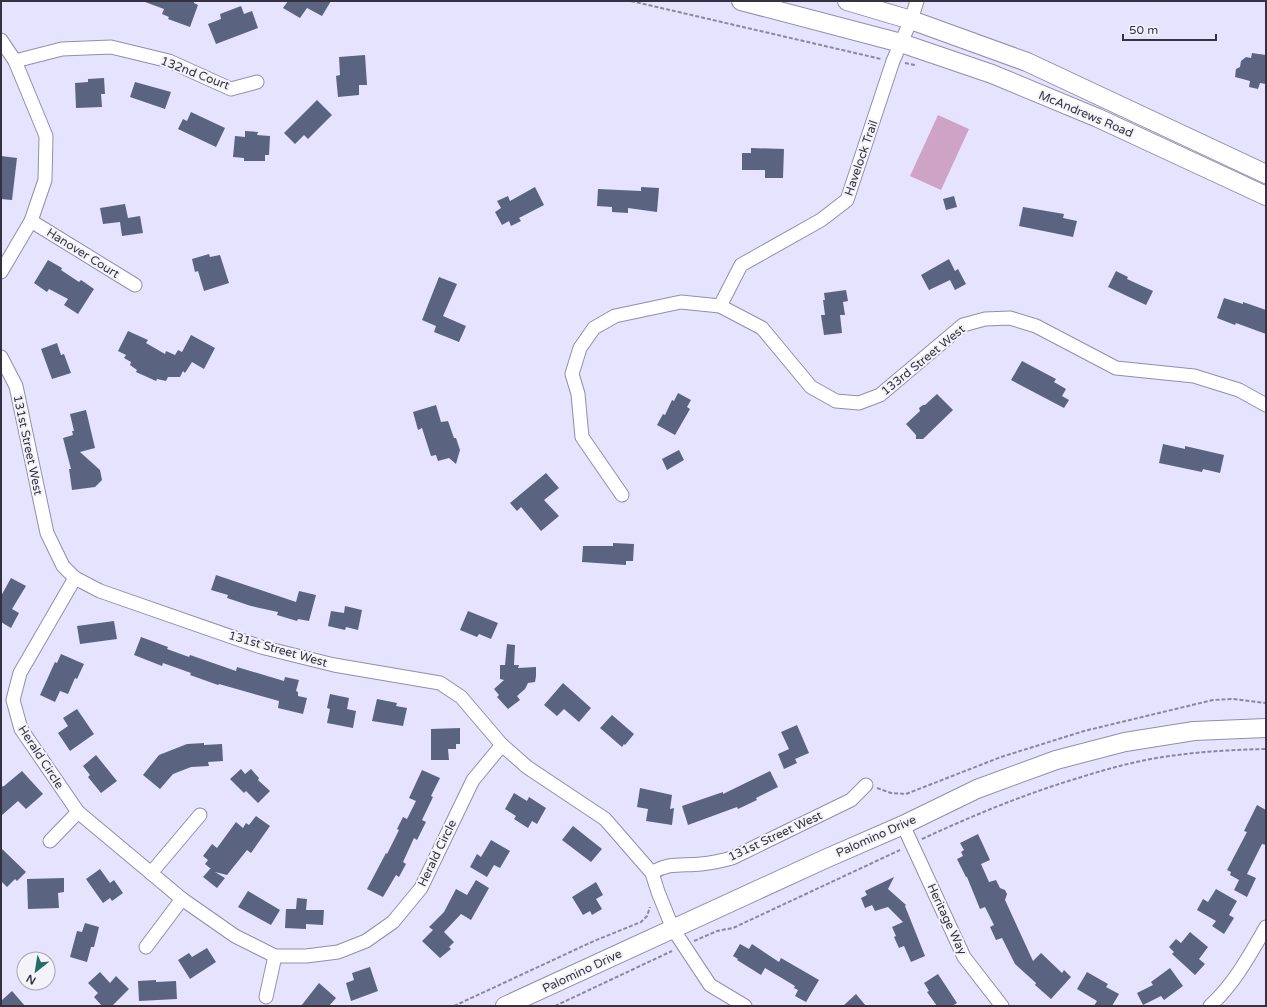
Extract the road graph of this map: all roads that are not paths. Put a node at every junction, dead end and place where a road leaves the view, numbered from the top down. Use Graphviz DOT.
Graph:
graph roads {
  1 [pos="741,1"];
  2 [pos="847,1"];
  3 [pos="917,1"];
  4 [pos="911,20"];
  5 [pos="1,40"];
  6 [pos="901,43"];
  7 [pos="15,61"];
  8 [pos="257,82"];
  9 [pos="1266,174"];
  10 [pos="1266,196"];
  11 [pos="31,221"];
  12 [pos="1,272"];
  13 [pos="136,285"];
  14 [pos="720,306"];
  15 [pos="1,357"];
  16 [pos="1266,405"];
  17 [pos="622,494"];
  18 [pos="75,578"];
  19 [pos="1266,728"];
  20 [pos="502,745"];
  21 [pos="866,784"];
  22 [pos="78,812"];
  23 [pos="200,815"];
  24 [pos="903,825"];
  25 [pos="50,841"];
  26 [pos="151,872"];
  27 [pos="652,873"];
  28 [pos="182,900"];
  29 [pos="1266,927"];
  30 [pos="673,929"];
  31 [pos="146,947"];
  32 [pos="275,956"];
  33 [pos="266,997"];
  34 [pos="505,1006"];
  35 [pos="745,1006"];
  36 [pos="1002,1006"];
  37 [pos="1210,1006"];
  1 -- 6 [label="main road, McAndrews Road"];
  2 -- 4 [label="main road, McAndrews Road"];
  3 -- 4 [label="street, Havelock Trail"];
  4 -- 6 [label="street, Havelock Trail"];
  4 -- 9 [label="main road, McAndrews Road"];
  5 -- 7 [label="street"];
  6 -- 10 [label="main road, McAndrews Road"];
  6 -- 14 [label="street, Havelock Trail"];
  7 -- 8 [label="street, 132nd Court"];
  7 -- 11 [label="street"];
  11 -- 12 [label="street"];
  11 -- 13 [label="street, Hanover Court"];
  14 -- 16 [label="street, 133rd Street West"];
  14 -- 17 [label="street"];
  15 -- 18 [label="street, 131st Street West"];
  18 -- 20 [label="street, 131st Street West"];
  18 -- 22 [label="street, Herald Circle"];
  19 -- 24 [label="main road, Palomino Drive"];
  20 -- 27 [label="street, 131st Street West"];
  20 -- 32 [label="street, Herald Circle"];
  21 -- 27 [label="street, 131st Street West"];
  22 -- 25 [label="street"];
  22 -- 26 [label="street, Herald Circle"];
  23 -- 26 [label="street"];
  24 -- 30 [label="main road, Palomino Drive"];
  24 -- 36 [label="street, Heritage Way"];
  26 -- 28 [label="street, Herald Circle"];
  27 -- 30 [label="street, 131st Street West"];
  28 -- 31 [label="street"];
  28 -- 32 [label="street, Herald Circle"];
  29 -- 37 [label="street"];
  30 -- 34 [label="main road, Palomino Drive"];
  30 -- 35 [label="street, 131st Street West"];
  32 -- 33 [label="street"];
}
